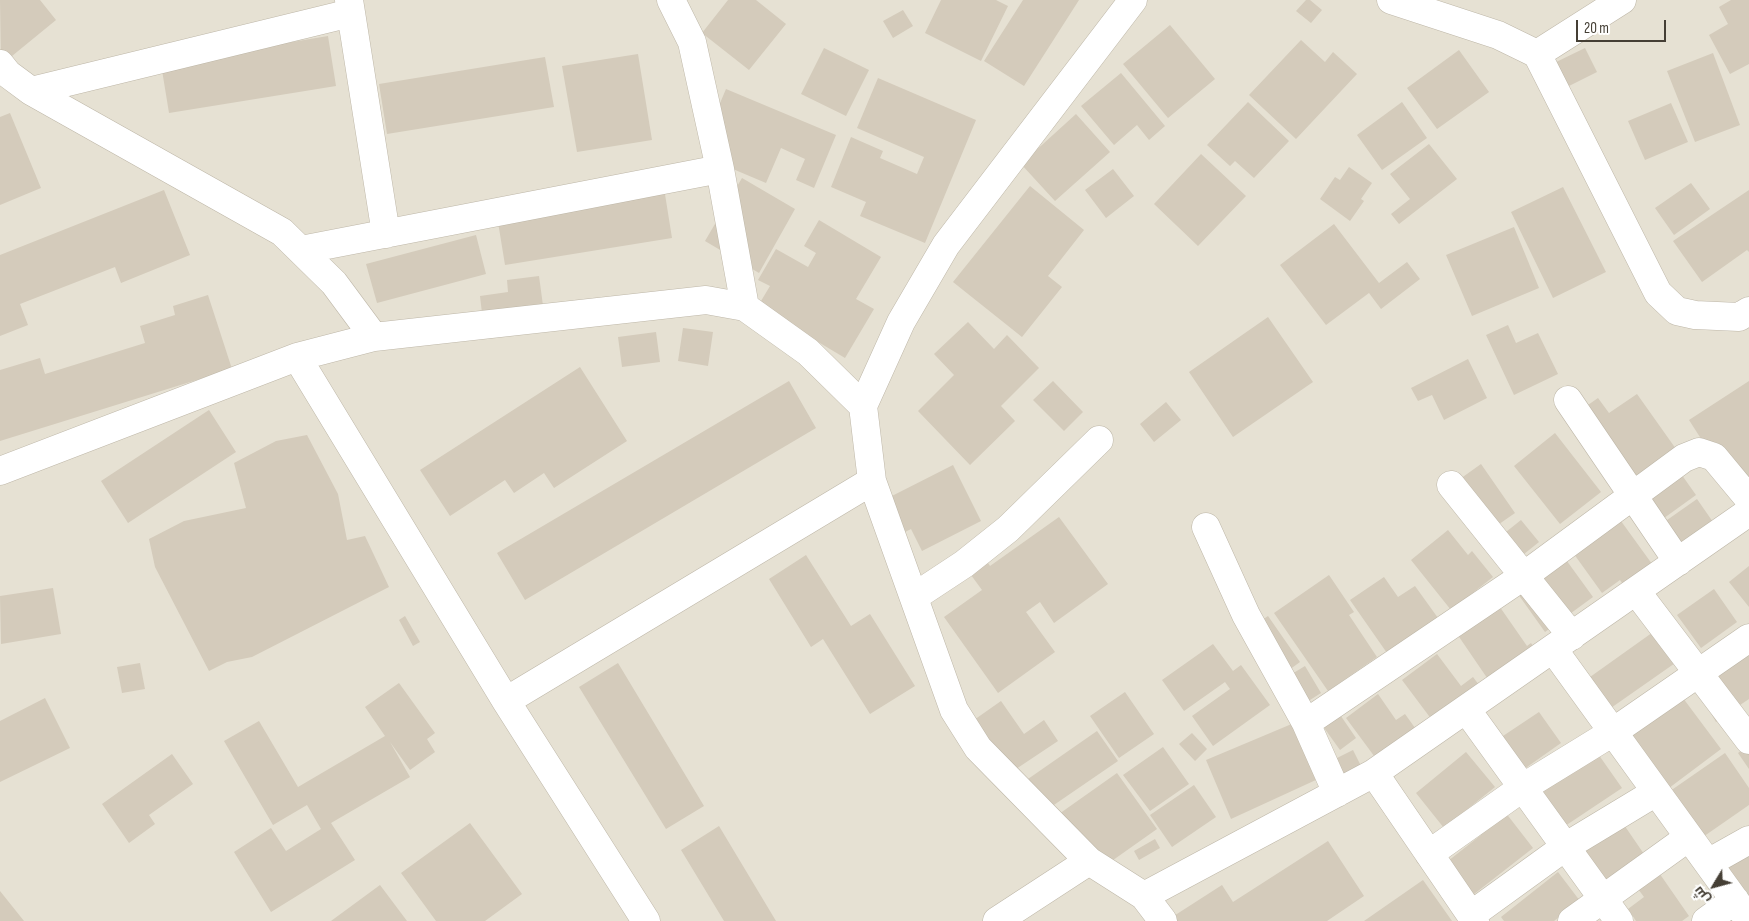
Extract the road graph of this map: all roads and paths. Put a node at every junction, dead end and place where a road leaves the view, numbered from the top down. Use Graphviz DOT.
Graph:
graph roads {
  1 [pos="671,0"];
  2 [pos="1133,0"];
  3 [pos="1391,0"];
  4 [pos="1622,0"];
  5 [pos="350,6"];
  6 [pos="1537,54"];
  7 [pos="3,71"];
  8 [pos="31,91"];
  9 [pos="720,169"];
  10 [pos="386,234"];
  11 [pos="301,250"];
  12 [pos="745,306"];
  13 [pos="1749,310"];
  14 [pos="374,337"];
  15 [pos="297,357"];
  16 [pos="1568,400"];
  17 [pos="862,406"];
  18 [pos="1099,440"];
  19 [pos="0,470"];
  20 [pos="872,481"];
  21 [pos="1450,485"];
  22 [pos="1632,496"];
  23 [pos="1749,499"];
  24 [pos="1749,512"];
  25 [pos="1206,528"];
  26 [pos="1678,562"];
  27 [pos="1525,575"];
  28 [pos="1636,591"];
  29 [pos="914,597"];
  30 [pos="1749,638"];
  31 [pos="1562,642"];
  32 [pos="1698,673"];
  33 [pos="506,701"];
  34 [pos="1466,709"];
  35 [pos="1306,723"];
  36 [pos="1612,732"];
  37 [pos="1749,740"];
  38 [pos="1374,773"];
  39 [pos="1522,788"];
  40 [pos="1656,792"];
  41 [pos="1337,793"];
  42 [pos="1689,837"];
  43 [pos="1749,840"];
  44 [pos="1565,847"];
  45 [pos="1429,854"];
  46 [pos="1089,861"];
  47 [pos="1708,864"];
  48 [pos="1144,896"];
  49 [pos="1602,898"];
  50 [pos="1742,910"];
  51 [pos="1473,918"];
  52 [pos="646,921"];
  53 [pos="997,921"];
  54 [pos="1163,921"];
  55 [pos="1572,921"];
  56 [pos="1619,921"];
  57 [pos="1706,921"];
  1 -- 9 [label="street"];
  2 -- 17 [label="street"];
  3 -- 6 [label="street"];
  4 -- 6 [label="street"];
  5 -- 8 [label="street"];
  5 -- 10 [label="street"];
  6 -- 13 [label="street"];
  7 -- 8 [label="street"];
  8 -- 11 [label="street"];
  9 -- 10 [label="street"];
  9 -- 12 [label="street"];
  10 -- 11 [label="street"];
  11 -- 14 [label="street"];
  12 -- 14 [label="street"];
  12 -- 17 [label="street"];
  14 -- 15 [label="street"];
  15 -- 19 [label="street"];
  15 -- 33 [label="street"];
  16 -- 22 [label="street"];
  17 -- 20 [label="street"];
  18 -- 29 [label="street"];
  20 -- 29 [label="street"];
  20 -- 33 [label="street"];
  21 -- 27 [label="street"];
  22 -- 23 [label="street"];
  22 -- 26 [label="street"];
  22 -- 27 [label="street"];
  24 -- 26 [label="street"];
  25 -- 35 [label="street"];
  26 -- 28 [label="street"];
  27 -- 31 [label="street"];
  27 -- 35 [label="street"];
  28 -- 31 [label="street"];
  28 -- 32 [label="street"];
  29 -- 46 [label="street"];
  30 -- 32 [label="street"];
  31 -- 34 [label="street"];
  31 -- 36 [label="street"];
  32 -- 36 [label="street"];
  32 -- 37 [label="street"];
  33 -- 52 [label="street"];
  34 -- 38 [label="street"];
  34 -- 39 [label="street"];
  35 -- 41 [label="street"];
  36 -- 39 [label="street"];
  36 -- 40 [label="street"];
  38 -- 41 [label="street"];
  38 -- 45 [label="street"];
  39 -- 44 [label="street"];
  39 -- 45 [label="street"];
  40 -- 42 [label="street"];
  40 -- 44 [label="street"];
  41 -- 48 [label="street"];
  42 -- 47 [label="street"];
  42 -- 49 [label="street"];
  43 -- 47 [label="street"];
  44 -- 49 [label="street"];
  44 -- 51 [label="street"];
  45 -- 51 [label="street"];
  46 -- 48 [label="street"];
  46 -- 53 [label="street"];
  47 -- 50 [label="street"];
  48 -- 54 [label="street"];
  49 -- 55 [label="street"];
  49 -- 56 [label="street"];
  50 -- 57 [label="street"];
}
